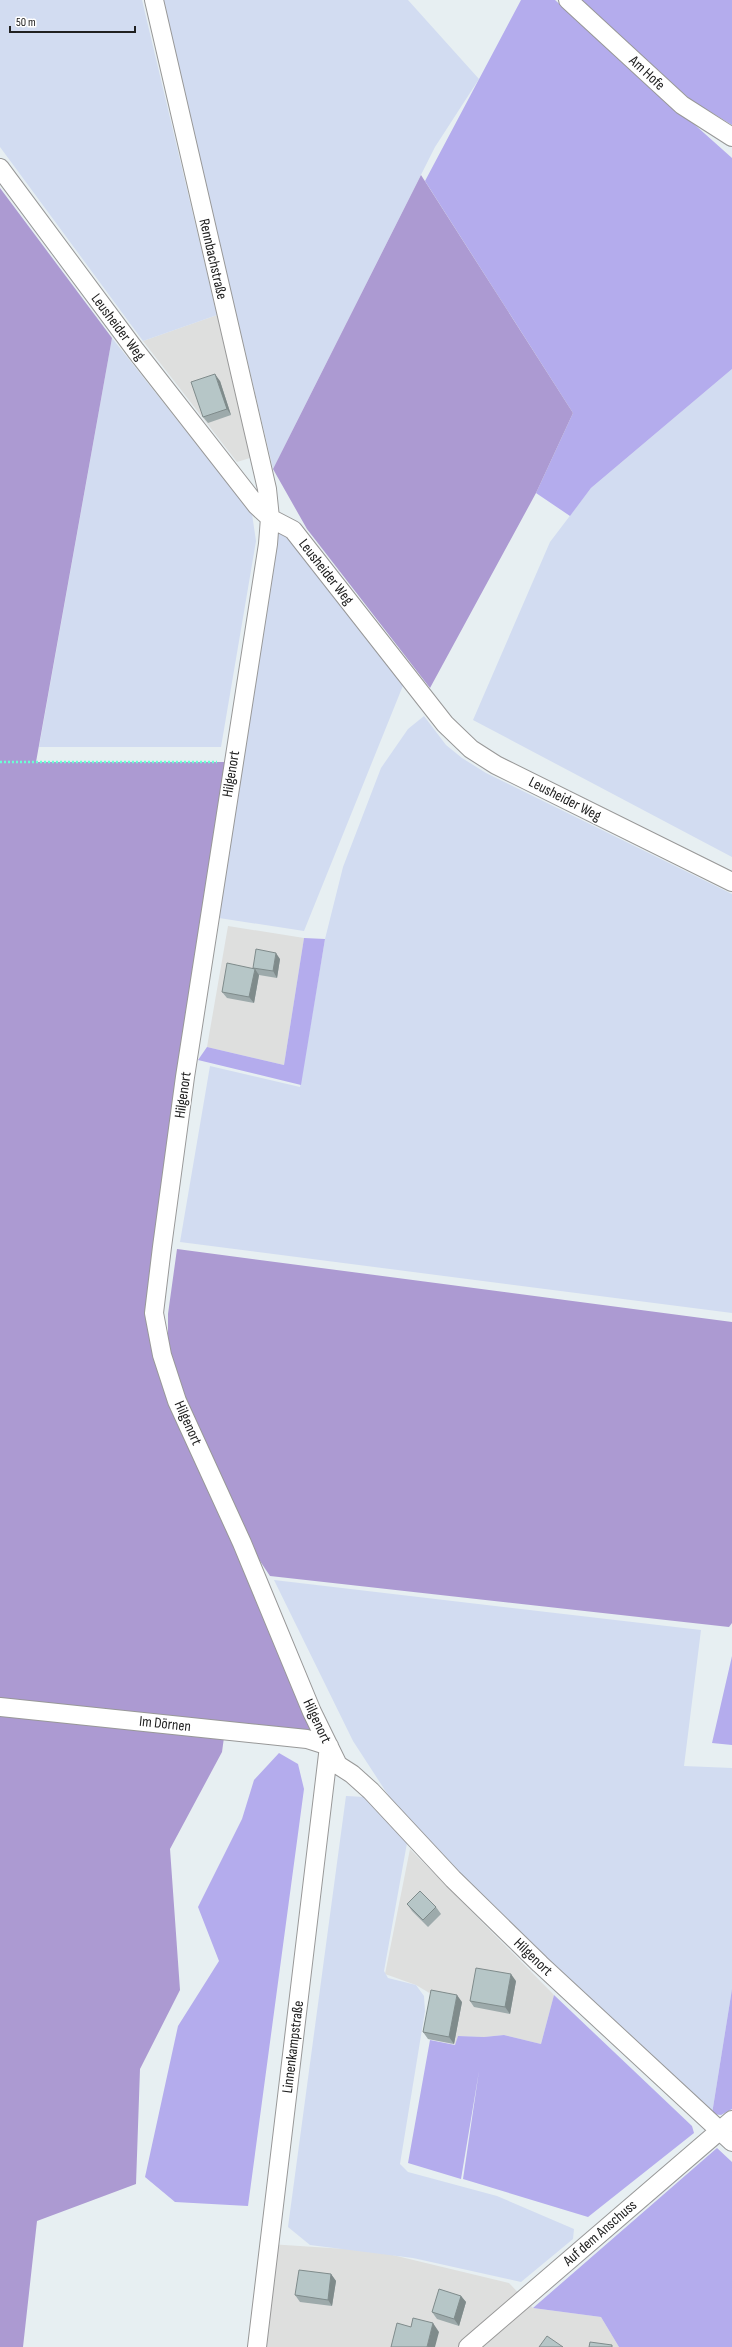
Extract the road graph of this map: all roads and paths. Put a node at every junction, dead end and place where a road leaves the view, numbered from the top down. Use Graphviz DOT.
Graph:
graph roads {
  1 [pos="154,0"];
  2 [pos="568,0"];
  3 [pos="732,137"];
  4 [pos="0,168"];
  5 [pos="270,518"];
  6 [pos="0,762"];
  7 [pos="233,762"];
  8 [pos="732,882"];
  9 [pos="0,1707"];
  10 [pos="328,1746"];
  11 [pos="728,2131"];
  12 [pos="257,2347"];
  13 [pos="468,2347"];
  1 -- 5 [label="street, Rennbachstraße"];
  2 -- 3 [label="street, Am Hofe"];
  4 -- 5 [label="street, Leusheider Weg"];
  5 -- 7 [label="street, Hilgenort"];
  5 -- 8 [label="street, Leusheider Weg"];
  6 -- 7 [label="path"];
  7 -- 10 [label="street, Hilgenort"];
  9 -- 10 [label="street, Im Dörnen"];
  10 -- 11 [label="street, Hilgenort"];
  10 -- 12 [label="street, Linnenkampstraße"];
  11 -- 13 [label="street, Auf dem Anschuss"];
}
